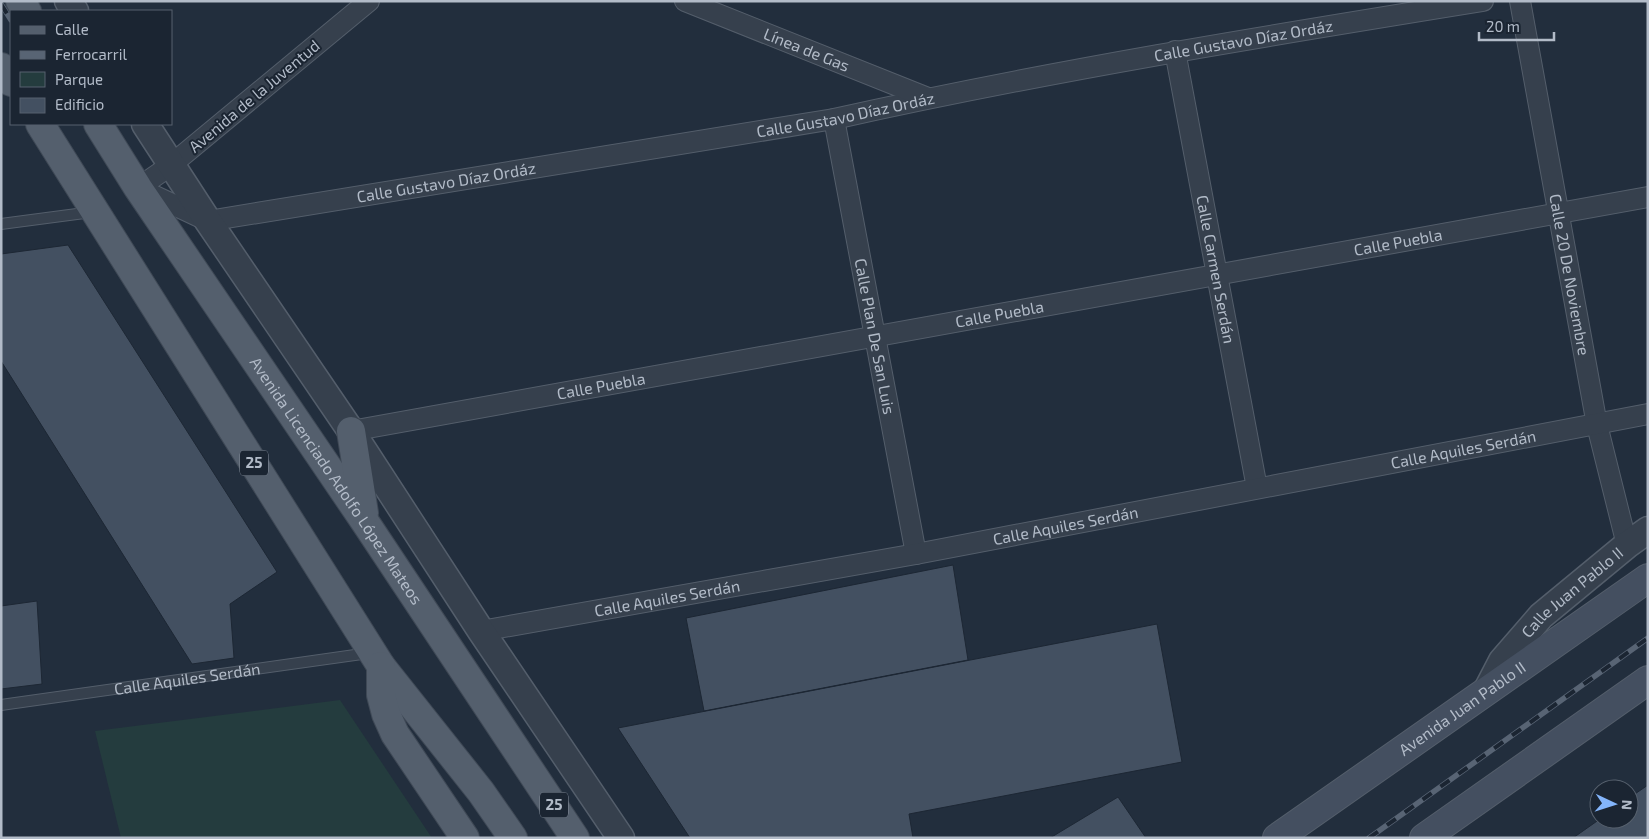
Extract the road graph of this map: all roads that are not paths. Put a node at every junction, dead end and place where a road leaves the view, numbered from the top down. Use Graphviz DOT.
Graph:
graph roads {
  1 [pos="369,1"];
  2 [pos="685,1"];
  3 [pos="1483,1"];
  4 [pos="1520,1"];
  5 [pos="1175,51"];
  6 [pos="1,67"];
  7 [pos="10,80"];
  8 [pos="928,98"];
  9 [pos="834,119"];
  10 [pos="41,125"];
  11 [pos="99,125"];
  12 [pos="147,125"];
  13 [pos="171,165"];
  14 [pos="138,188"];
  15 [pos="1648,197"];
  16 [pos="96,212"];
  17 [pos="1559,212"];
  18 [pos="208,221"];
  19 [pos="1,224"];
  20 [pos="1218,275"];
  21 [pos="875,336"];
  22 [pos="1648,414"];
  23 [pos="1597,425"];
  24 [pos="351,431"];
  25 [pos="1257,488"];
  26 [pos="365,522"];
  27 [pos="1648,530"];
  28 [pos="1627,545"];
  29 [pos="916,554"];
  30 [pos="1648,578"];
  31 [pos="481,631"];
  32 [pos="377,660"];
  33 [pos="1648,680"];
  34 [pos="1488,688"];
  35 [pos="1,705"];
  36 [pos="465,838"];
  37 [pos="513,838"];
  38 [pos="575,838"];
  39 [pos="621,838"];
  40 [pos="1277,838"];
  41 [pos="1424,838"];
  1 -- 13 [label="street, Avenida de la Juventud"];
  2 -- 8 [label="street, Línea de Gas"];
  3 -- 5 [label="street, Calle Gustavo Díaz Ordáz"];
  4 -- 17 [label="street, Calle 20 De Noviembre"];
  5 -- 8 [label="street, Calle Gustavo Díaz Ordáz"];
  5 -- 20 [label="street, Calle Carmen Serdán"];
  6 -- 7 [label="main road"];
  8 -- 9 [label="street, Calle Gustavo Díaz Ordáz"];
  9 -- 18 [label="street, Calle Gustavo Díaz Ordáz"];
  9 -- 21 [label="street, Calle Plan De San Luis"];
  10 -- 16 [label="main road, 25"];
  11 -- 14 [label="main road, Avenida Licenciado Adolfo López Mateos / 25"];
  12 -- 13 [label="street"];
  13 -- 14 [label="street, Avenida de la Juventud"];
  13 -- 18 [label="street"];
  14 -- 18 [label="street"];
  14 -- 26 [label="main road, Avenida Licenciado Adolfo López Mateos / 25"];
  15 -- 17 [label="street, Calle Puebla"];
  16 -- 19 [label="lane"];
  16 -- 32 [label="main road, 25"];
  17 -- 20 [label="street, Calle Puebla"];
  17 -- 23 [label="street, Calle 20 De Noviembre"];
  18 -- 24 [label="street"];
  20 -- 21 [label="street, Calle Puebla"];
  20 -- 25 [label="street, Calle Carmen Serdán"];
  21 -- 24 [label="street, Calle Puebla"];
  21 -- 29 [label="street, Calle Plan De San Luis"];
  22 -- 23 [label="street, Calle Aquiles Serdán"];
  23 -- 25 [label="street, Calle Aquiles Serdán"];
  23 -- 28 [label="street, Calle 20 De Noviembre"];
  24 -- 26 [label="main road"];
  24 -- 31 [label="street"];
  25 -- 29 [label="street, Calle Aquiles Serdán"];
  26 -- 38 [label="main road, Avenida Licenciado Adolfo López Mateos / 25"];
  27 -- 28 [label="street, Calle Juan Pablo II"];
  28 -- 34 [label="street, Calle Juan Pablo II"];
  29 -- 31 [label="street, Calle Aquiles Serdán"];
  30 -- 34 [label="main road, Avenida Juan Pablo II"];
  31 -- 39 [label="street"];
  32 -- 35 [label="lane, Calle Aquiles Serdán"];
  32 -- 36 [label="main road"];
  32 -- 37 [label="main road, 25"];
  33 -- 41 [label="main road"];
  34 -- 40 [label="main road, Avenida Juan Pablo II"];
}
